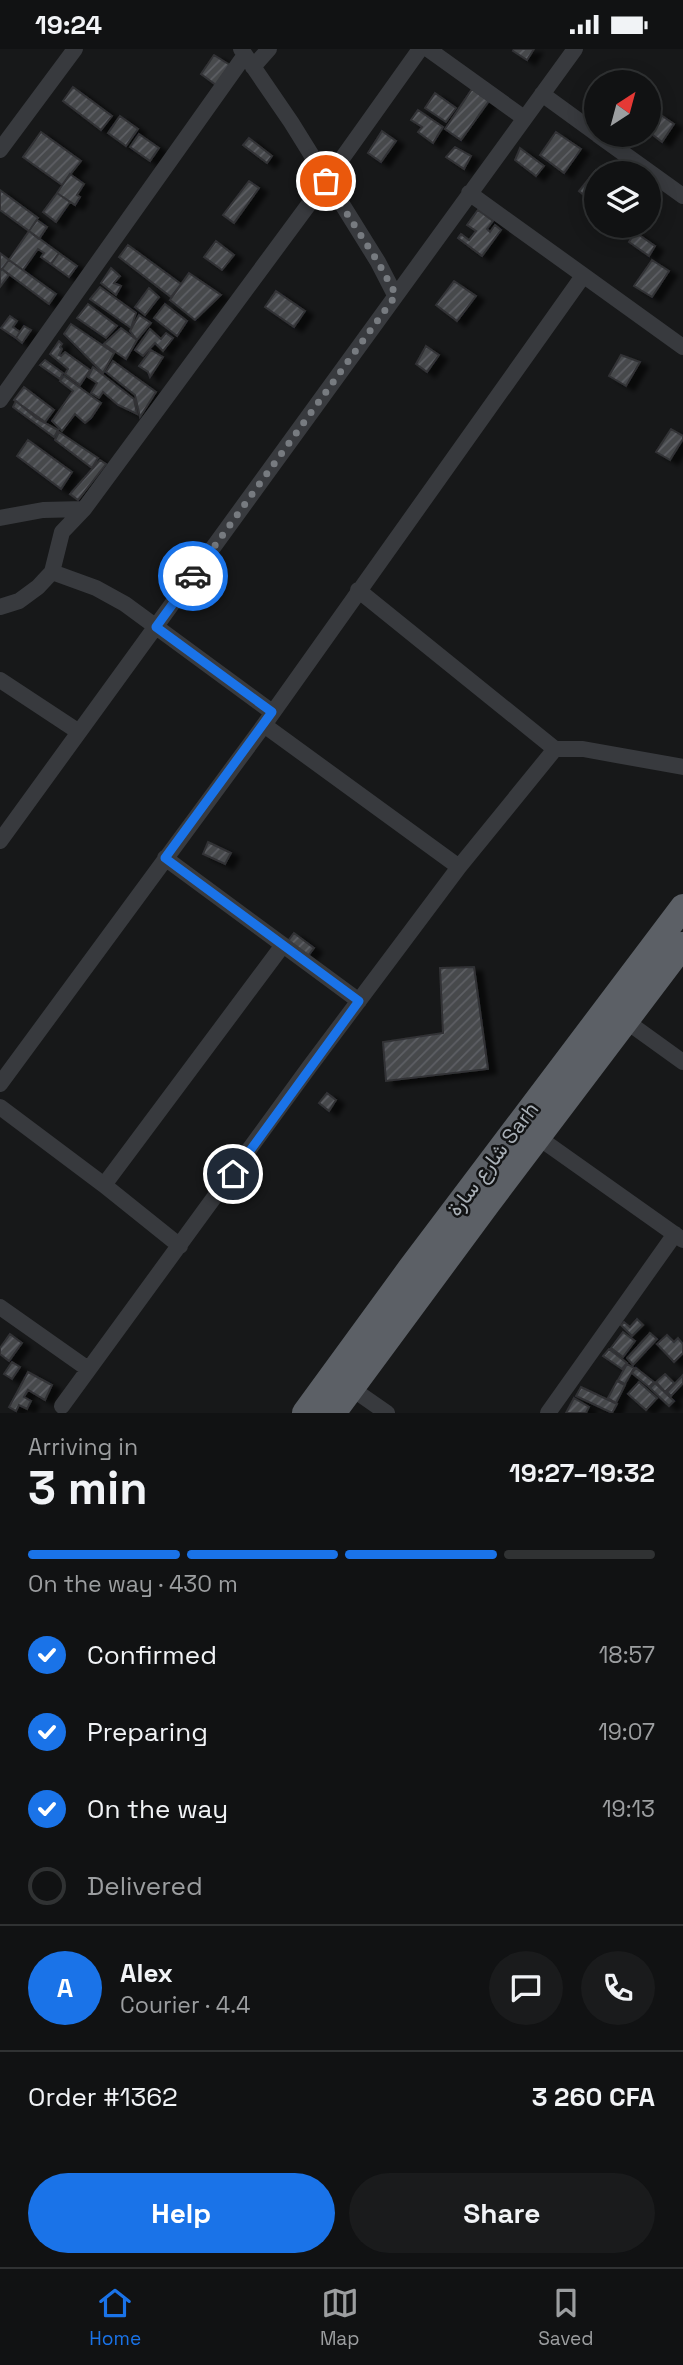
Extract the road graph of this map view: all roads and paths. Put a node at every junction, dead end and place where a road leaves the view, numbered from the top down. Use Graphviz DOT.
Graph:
graph roads {
  1 [pos="75,49"];
  2 [pos="269,49"];
  3 [pos="420,49"];
  4 [pos="428,49"];
  5 [pos="575,49"];
  6 [pos="246,57"];
  7 [pos="542,94"];
  8 [pos="524,118"];
  9 [pos="584,125"];
  10 [pos="615,147"];
  11 [pos="0,149"];
  12 [pos="326,181"];
  13 [pos="469,193"];
  14 [pos="683,197"];
  15 [pos="583,276"];
  16 [pos="396,295"];
  17 [pos="683,347"];
  18 [pos="0,400"];
  19 [pos="84,509"];
  20 [pos="0,518"];
  21 [pos="52,572"];
  22 [pos="358,590"];
  23 [pos="0,607"];
  24 [pos="156,627"];
  25 [pos="0,680"];
  26 [pos="268,718"];
  27 [pos="79,732"];
  28 [pos="555,749"];
  29 [pos="683,767"];
  30 [pos="0,841"];
  31 [pos="165,858"];
  32 [pos="459,867"];
  33 [pos="683,907"];
  34 [pos="283,945"];
  35 [pos="683,946"];
  36 [pos="359,1001"];
  37 [pos="626,1021"];
  38 [pos="683,1062"];
  39 [pos="0,1084"];
  40 [pos="0,1107"];
  41 [pos="539,1138"];
  42 [pos="104,1185"];
  43 [pos="679,1237"];
  44 [pos="180,1246"];
  45 [pos="0,1307"];
  46 [pos="88,1369"];
  47 [pos="351,1388"];
  48 [pos="63,1411"];
  49 [pos="305,1413"];
  50 [pos="333,1413"];
  51 [pos="387,1413"];
  52 [pos="548,1413"];
  1 -- 11 [label="street"];
  2 -- 6 [label="street"];
  3 -- 12 [label="street"];
  4 -- 8 [label="street"];
  5 -- 7 [label="street"];
  6 -- 12 [label="street"];
  6 -- 18 [label="street"];
  7 -- 8 [label="street"];
  7 -- 9 [label="street"];
  8 -- 13 [label="street"];
  10 -- 14 [label="street"];
  12 -- 16 [label="street"];
  12 -- 19 [label="street"];
  13 -- 15 [label="street"];
  13 -- 16 [label="street"];
  15 -- 17 [label="street"];
  15 -- 22 [label="street"];
  16 -- 24 [label="street"];
  19 -- 20 [label="street"];
  19 -- 21 [label="street"];
  21 -- 23 [label="street"];
  21 -- 24 [label="street"];
  22 -- 26 [label="street"];
  22 -- 28 [label="street"];
  24 -- 26 [label="street"];
  24 -- 27 [label="street"];
  25 -- 27 [label="street"];
  26 -- 31 [label="street"];
  26 -- 32 [label="street"];
  27 -- 30 [label="street"];
  28 -- 29 [label="street"];
  28 -- 32 [label="street"];
  31 -- 34 [label="street"];
  31 -- 39 [label="street"];
  32 -- 36 [label="street"];
  33 -- 49 [label="highway, شارع سارة Sarh"];
  34 -- 36 [label="street"];
  34 -- 42 [label="street"];
  35 -- 37 [label="highway, شارع سارة Sarh"];
  36 -- 44 [label="street"];
  37 -- 38 [label="street"];
  37 -- 41 [label="highway, شارع سارة Sarh"];
  40 -- 42 [label="street"];
  41 -- 43 [label="street"];
  41 -- 47 [label="highway, شارع سارة Sarh"];
  42 -- 44 [label="street"];
  43 -- 52 [label="street"];
  44 -- 46 [label="street"];
  45 -- 46 [label="street"];
  46 -- 48 [label="street"];
  47 -- 50 [label="highway, شارع سارة Sarh"];
  47 -- 51 [label="street"];
}
